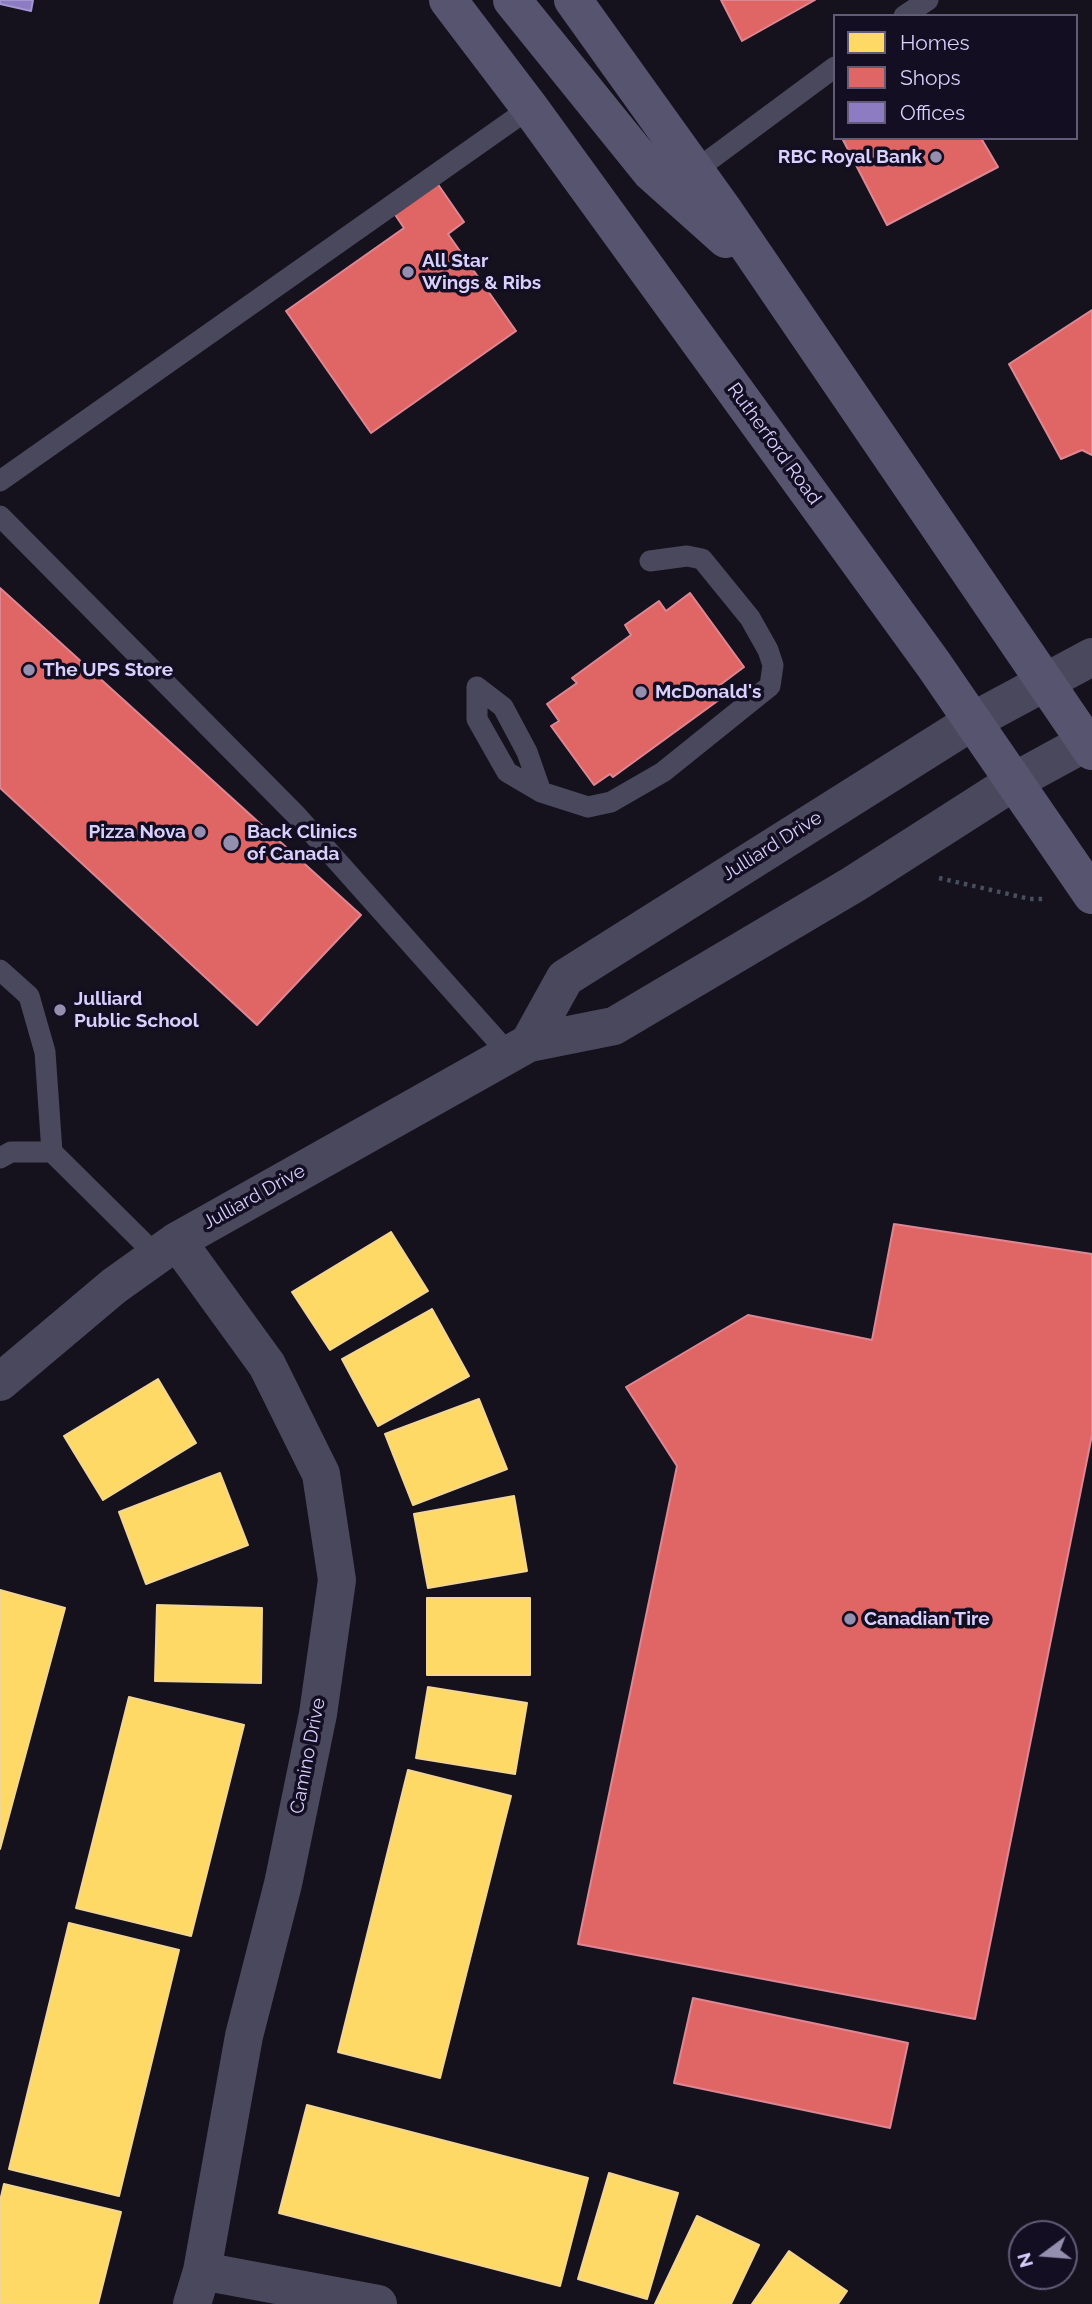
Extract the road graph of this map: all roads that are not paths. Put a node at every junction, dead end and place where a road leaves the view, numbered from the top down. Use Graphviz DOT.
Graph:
graph roads {
  1 [pos="448,0"];
  2 [pos="512,0"];
  3 [pos="573,0"];
  4 [pos="928,0"];
  5 [pos="907,14"];
  6 [pos="833,68"];
  7 [pos="530,108"];
  8 [pos="696,170"];
  9 [pos="770,277"];
  10 [pos="0,481"];
  11 [pos="0,516"];
  12 [pos="650,561"];
  13 [pos="1092,657"];
  14 [pos="1046,682"];
  15 [pos="973,721"];
  16 [pos="1090,744"];
  17 [pos="1015,781"];
  18 [pos="541,792"];
  19 [pos="1092,895"];
  20 [pos="0,970"];
  21 [pos="519,1048"];
  22 [pos="52,1152"];
  23 [pos="0,1158"];
  24 [pos="167,1248"];
  25 [pos="0,1382"];
  26 [pos="197,2288"];
  27 [pos="377,2304"];
  1 -- 7 [label="main road, Rutherford Road"];
  2 -- 9 [label="main road"];
  3 -- 8 [label="main road"];
  4 -- 5 [label="lane"];
  6 -- 8 [label="lane"];
  7 -- 10 [label="lane"];
  7 -- 15 [label="main road, Rutherford Road"];
  8 -- 9 [label="main road"];
  9 -- 14 [label="main road"];
  11 -- 21 [label="lane"];
  12 -- 18 [label="lane"];
  13 -- 14 [label="street, Julliard Drive"];
  14 -- 15 [label="street, Julliard Drive"];
  14 -- 16 [label="main road"];
  15 -- 17 [label="main road, Rutherford Road"];
  15 -- 21 [label="street, Julliard Drive"];
  16 -- 17 [label="street, Julliard Drive"];
  17 -- 19 [label="main road, Rutherford Road"];
  17 -- 21 [label="street, Julliard Drive"];
  18 -- 18 [label="lane"];
  20 -- 22 [label="lane"];
  21 -- 24 [label="street, Julliard Drive"];
  22 -- 23 [label="lane"];
  22 -- 24 [label="lane"];
  24 -- 25 [label="street, Julliard Drive"];
  24 -- 26 [label="street, Camino Drive"];
  26 -- 27 [label="street"];
}
